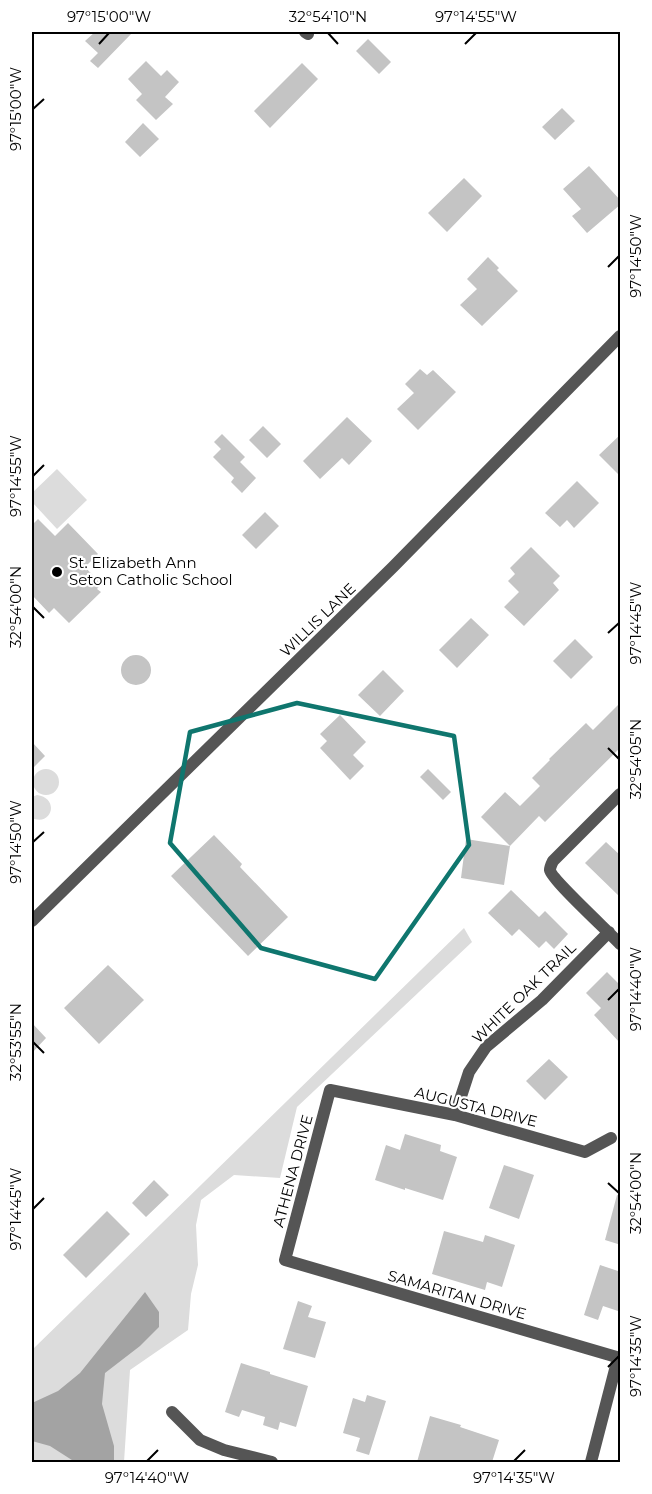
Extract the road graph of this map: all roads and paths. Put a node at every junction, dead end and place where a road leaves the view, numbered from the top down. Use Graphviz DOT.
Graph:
graph roads {
  1 [pos="621,336"];
  2 [pos="621,794"];
  3 [pos="32,921"];
  4 [pos="609,932"];
  5 [pos="621,944"];
  6 [pos="330,1090"];
  7 [pos="455,1115"];
  8 [pos="611,1138"];
  9 [pos="285,1260"];
  10 [pos="619,1358"];
  11 [pos="172,1412"];
  12 [pos="272,1462"];
  13 [pos="591,1462"];
  1 -- 3 [label="street, WILLIS LANE"];
  2 -- 4 [label="street"];
  4 -- 5 [label="street"];
  4 -- 7 [label="street, WHITE OAK TRAIL"];
  6 -- 7 [label="street, AUGUSTA DRIVE"];
  6 -- 9 [label="street, ATHENA DRIVE"];
  7 -- 8 [label="street, AUGUSTA DRIVE"];
  9 -- 10 [label="street, SAMARITAN DRIVE"];
  10 -- 13 [label="street"];
  11 -- 12 [label="street"];
}
